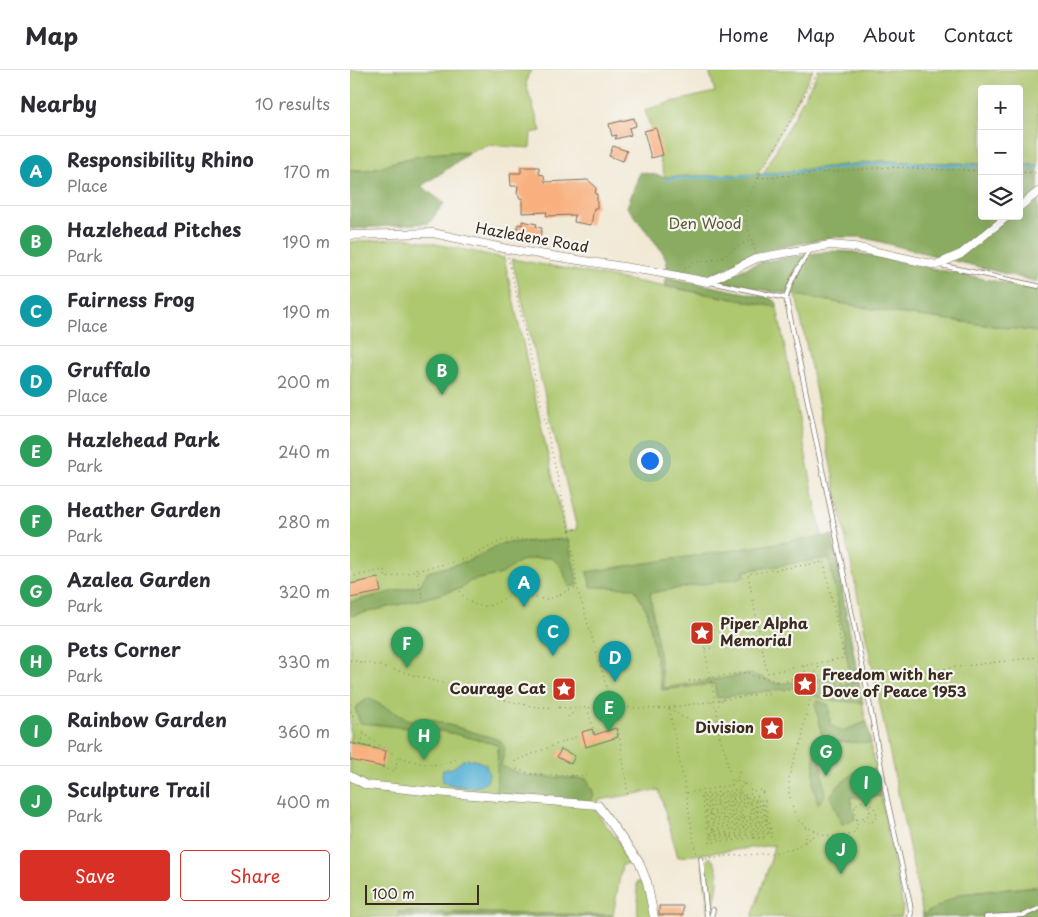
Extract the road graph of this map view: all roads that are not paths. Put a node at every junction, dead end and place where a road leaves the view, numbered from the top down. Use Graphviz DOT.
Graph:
graph roads {
  1 [pos="1038,192"];
  2 [pos="1023,204"];
  3 [pos="1003,220"];
  4 [pos="350,235"];
  5 [pos="811,248"];
  6 [pos="936,264"];
  7 [pos="708,282"];
  8 [pos="1038,286"];
  9 [pos="786,298"];
  10 [pos="350,776"];
  11 [pos="701,858"];
  12 [pos="1038,908"];
  13 [pos="712,910"];
  14 [pos="654,917"];
  15 [pos="709,917"];
  16 [pos="910,917"];
  17 [pos="986,917"];
  1 -- 2 [label="street"];
  3 -- 6 [label="street"];
  4 -- 7 [label="street, Hazledene Road"];
  5 -- 6 [label="street"];
  5 -- 7 [label="street"];
  5 -- 9 [label="lane"];
  6 -- 8 [label="lane"];
  7 -- 9 [label="lane"];
  9 -- 16 [label="lane"];
  10 -- 14 [label="street"];
  11 -- 15 [label="lane"];
  12 -- 17 [label="lane"];
  13 -- 15 [label="lane"];
}
